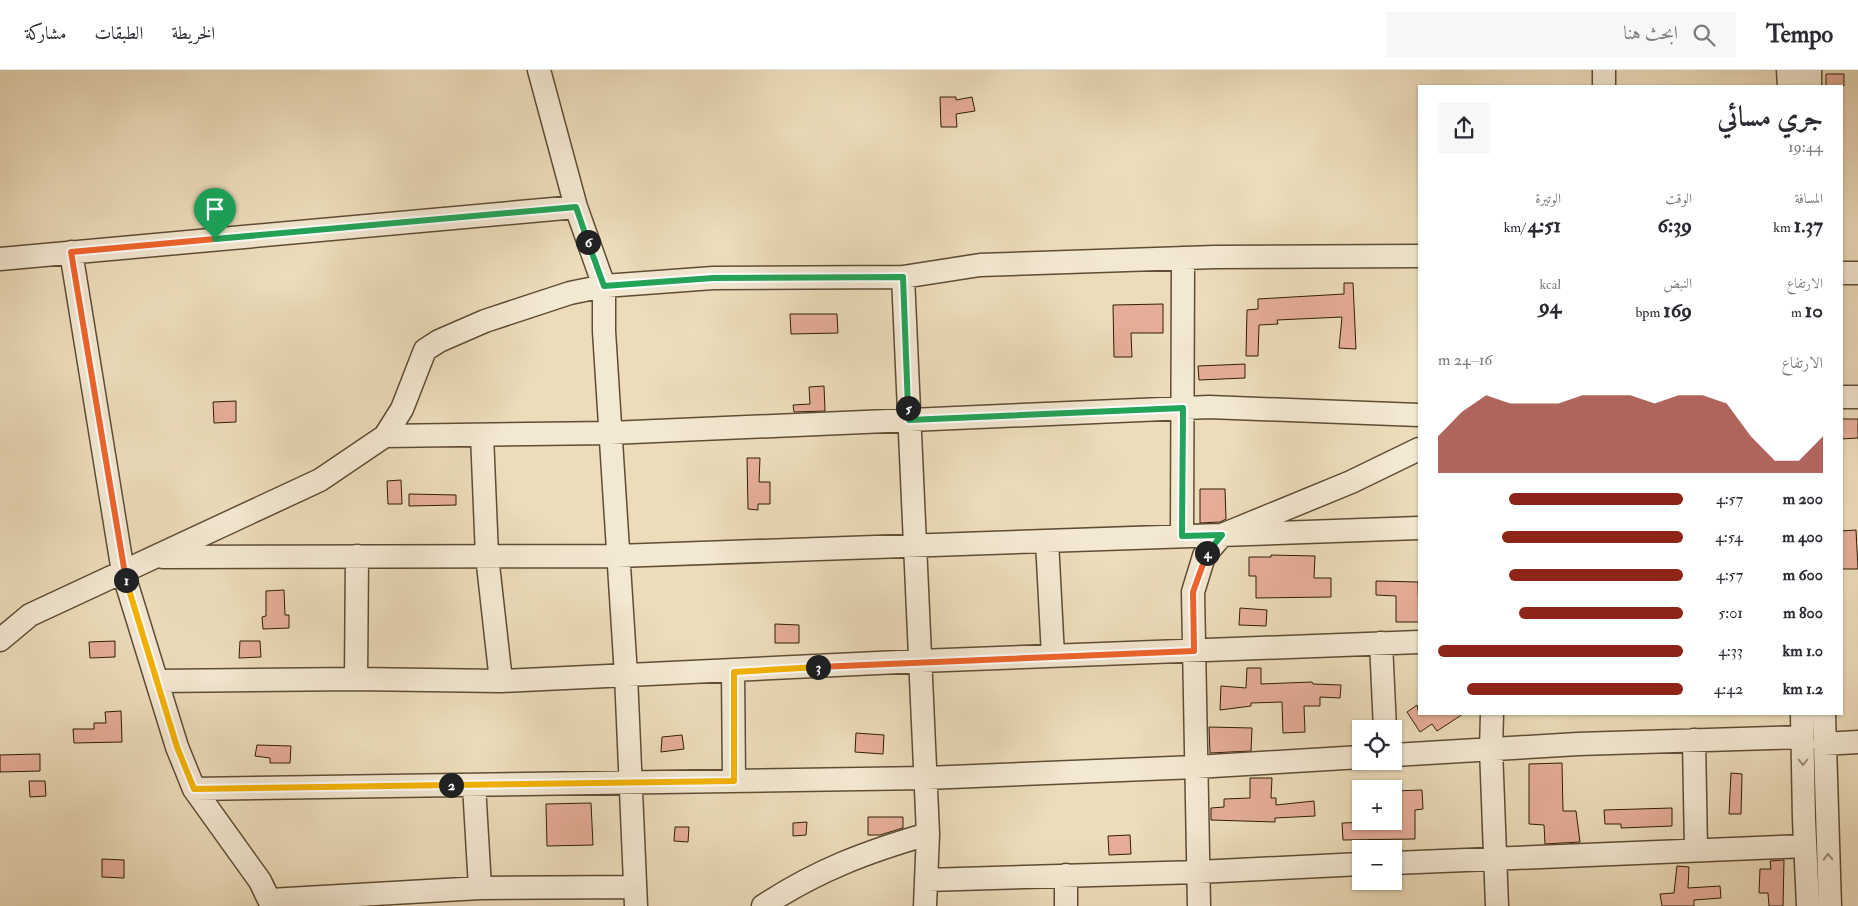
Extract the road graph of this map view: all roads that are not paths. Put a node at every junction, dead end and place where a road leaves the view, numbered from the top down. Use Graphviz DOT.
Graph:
graph roads {
  1 [pos="538,70"];
  2 [pos="1604,70"];
  3 [pos="1788,70"];
  4 [pos="1810,70"];
  5 [pos="1604,85"];
  6 [pos="1789,85"];
  7 [pos="1810,85"];
  8 [pos="576,207"];
  9 [pos="71,252"];
  10 [pos="1418,256"];
  11 [pos="1183,258"];
  12 [pos="0,259"];
  13 [pos="1858,273"];
  14 [pos="1843,274"];
  15 [pos="903,277"];
  16 [pos="604,286"];
  17 [pos="1843,397"];
  18 [pos="1858,397"];
  19 [pos="1183,408"];
  20 [pos="1418,415"];
  21 [pos="909,420"];
  22 [pos="610,433"];
  23 [pos="482,435"];
  24 [pos="385,436"];
  25 [pos="1418,449"];
  26 [pos="1418,528"];
  27 [pos="1222,535"];
  28 [pos="1182,536"];
  29 [pos="1047,541"];
  30 [pos="915,546"];
  31 [pos="357,556"];
  32 [pos="488,556"];
  33 [pos="617,556"];
  34 [pos="156,557"];
  35 [pos="123,572"];
  36 [pos="0,640"];
  37 [pos="1418,642"];
  38 [pos="1381,643"];
  39 [pos="1194,651"];
  40 [pos="1053,656"];
  41 [pos="920,661"];
  42 [pos="734,672"];
  43 [pos="626,675"];
  44 [pos="356,679"];
  45 [pos="157,681"];
  46 [pos="501,682"];
  47 [pos="1492,715"];
  48 [pos="1802,715"];
  49 [pos="1824,715"];
  50 [pos="1385,720"];
  51 [pos="1802,737"];
  52 [pos="1694,740"];
  53 [pos="1858,742"];
  54 [pos="1824,744"];
  55 [pos="1491,749"];
  56 [pos="1402,755"];
  57 [pos="1352,758"];
  58 [pos="1196,767"];
  59 [pos="926,778"];
  60 [pos="734,781"];
  61 [pos="630,783"];
  62 [pos="474,785"];
  63 [pos="194,789"];
  64 [pos="928,834"];
  65 [pos="1805,846"];
  66 [pos="1696,850"];
  67 [pos="1494,858"];
  68 [pos="1402,863"];
  69 [pos="1352,864"];
  70 [pos="1198,872"];
  71 [pos="1066,876"];
  72 [pos="926,880"];
  73 [pos="480,888"];
  74 [pos="636,897"];
  75 [pos="271,903"];
  76 [pos="763,906"];
  77 [pos="925,906"];
  78 [pos="1066,906"];
  79 [pos="1199,906"];
  80 [pos="1497,906"];
  81 [pos="1808,906"];
  82 [pos="1830,906"];
  1 -- 8 [label="street"];
  2 -- 5 [label="street"];
  3 -- 6 [label="street"];
  4 -- 7 [label="street"];
  8 -- 9 [label="street"];
  8 -- 16 [label="street"];
  9 -- 12 [label="street"];
  9 -- 35 [label="street"];
  10 -- 11 [label="street"];
  11 -- 15 [label="street"];
  11 -- 19 [label="street"];
  13 -- 14 [label="street"];
  15 -- 16 [label="street"];
  15 -- 21 [label="street"];
  16 -- 22 [label="street"];
  16 -- 24 [label="street"];
  17 -- 18 [label="street"];
  19 -- 20 [label="street"];
  19 -- 21 [label="street"];
  19 -- 28 [label="street"];
  21 -- 22 [label="street"];
  21 -- 30 [label="street"];
  22 -- 23 [label="street"];
  22 -- 33 [label="street"];
  23 -- 24 [label="street"];
  23 -- 32 [label="street"];
  24 -- 34 [label="street"];
  25 -- 27 [label="street"];
  26 -- 27 [label="street"];
  27 -- 28 [label="street"];
  27 -- 39 [label="street"];
  28 -- 29 [label="street"];
  29 -- 30 [label="street"];
  29 -- 40 [label="street"];
  30 -- 33 [label="street"];
  30 -- 41 [label="street"];
  31 -- 32 [label="street"];
  31 -- 34 [label="street"];
  31 -- 44 [label="street"];
  32 -- 33 [label="street"];
  32 -- 46 [label="street"];
  33 -- 43 [label="street"];
  34 -- 35 [label="street"];
  35 -- 36 [label="street"];
  35 -- 45 [label="street"];
  37 -- 38 [label="street"];
  38 -- 39 [label="street"];
  38 -- 50 [label="street"];
  39 -- 40 [label="street"];
  39 -- 58 [label="street"];
  40 -- 41 [label="street"];
  41 -- 42 [label="street"];
  41 -- 59 [label="street"];
  42 -- 43 [label="street"];
  42 -- 60 [label="street"];
  43 -- 46 [label="street"];
  43 -- 61 [label="street"];
  44 -- 45 [label="street"];
  44 -- 46 [label="street"];
  45 -- 63 [label="street"];
  47 -- 55 [label="street"];
  48 -- 51 [label="street"];
  49 -- 54 [label="street"];
  51 -- 52 [label="street"];
  51 -- 65 [label="street, one-way"];
  52 -- 55 [label="street"];
  52 -- 66 [label="street"];
  53 -- 54 [label="street"];
  82 -- 54 [label="street, one-way"];
  55 -- 56 [label="street"];
  55 -- 67 [label="street"];
  57 -- 58 [label="street"];
  58 -- 59 [label="street"];
  58 -- 70 [label="street"];
  59 -- 60 [label="street"];
  59 -- 64 [label="street"];
  60 -- 61 [label="street"];
  61 -- 62 [label="street"];
  61 -- 74 [label="street"];
  62 -- 63 [label="street"];
  62 -- 73 [label="street"];
  63 -- 75 [label="street"];
  64 -- 72 [label="street"];
  64 -- 76 [label="street"];
  65 -- 66 [label="street"];
  65 -- 81 [label="street"];
  66 -- 67 [label="street"];
  67 -- 68 [label="street"];
  67 -- 80 [label="street"];
  69 -- 70 [label="street"];
  70 -- 71 [label="street"];
  70 -- 79 [label="street"];
  71 -- 72 [label="street"];
  71 -- 78 [label="street"];
  72 -- 77 [label="street"];
  73 -- 74 [label="street"];
  73 -- 75 [label="street"];
}
